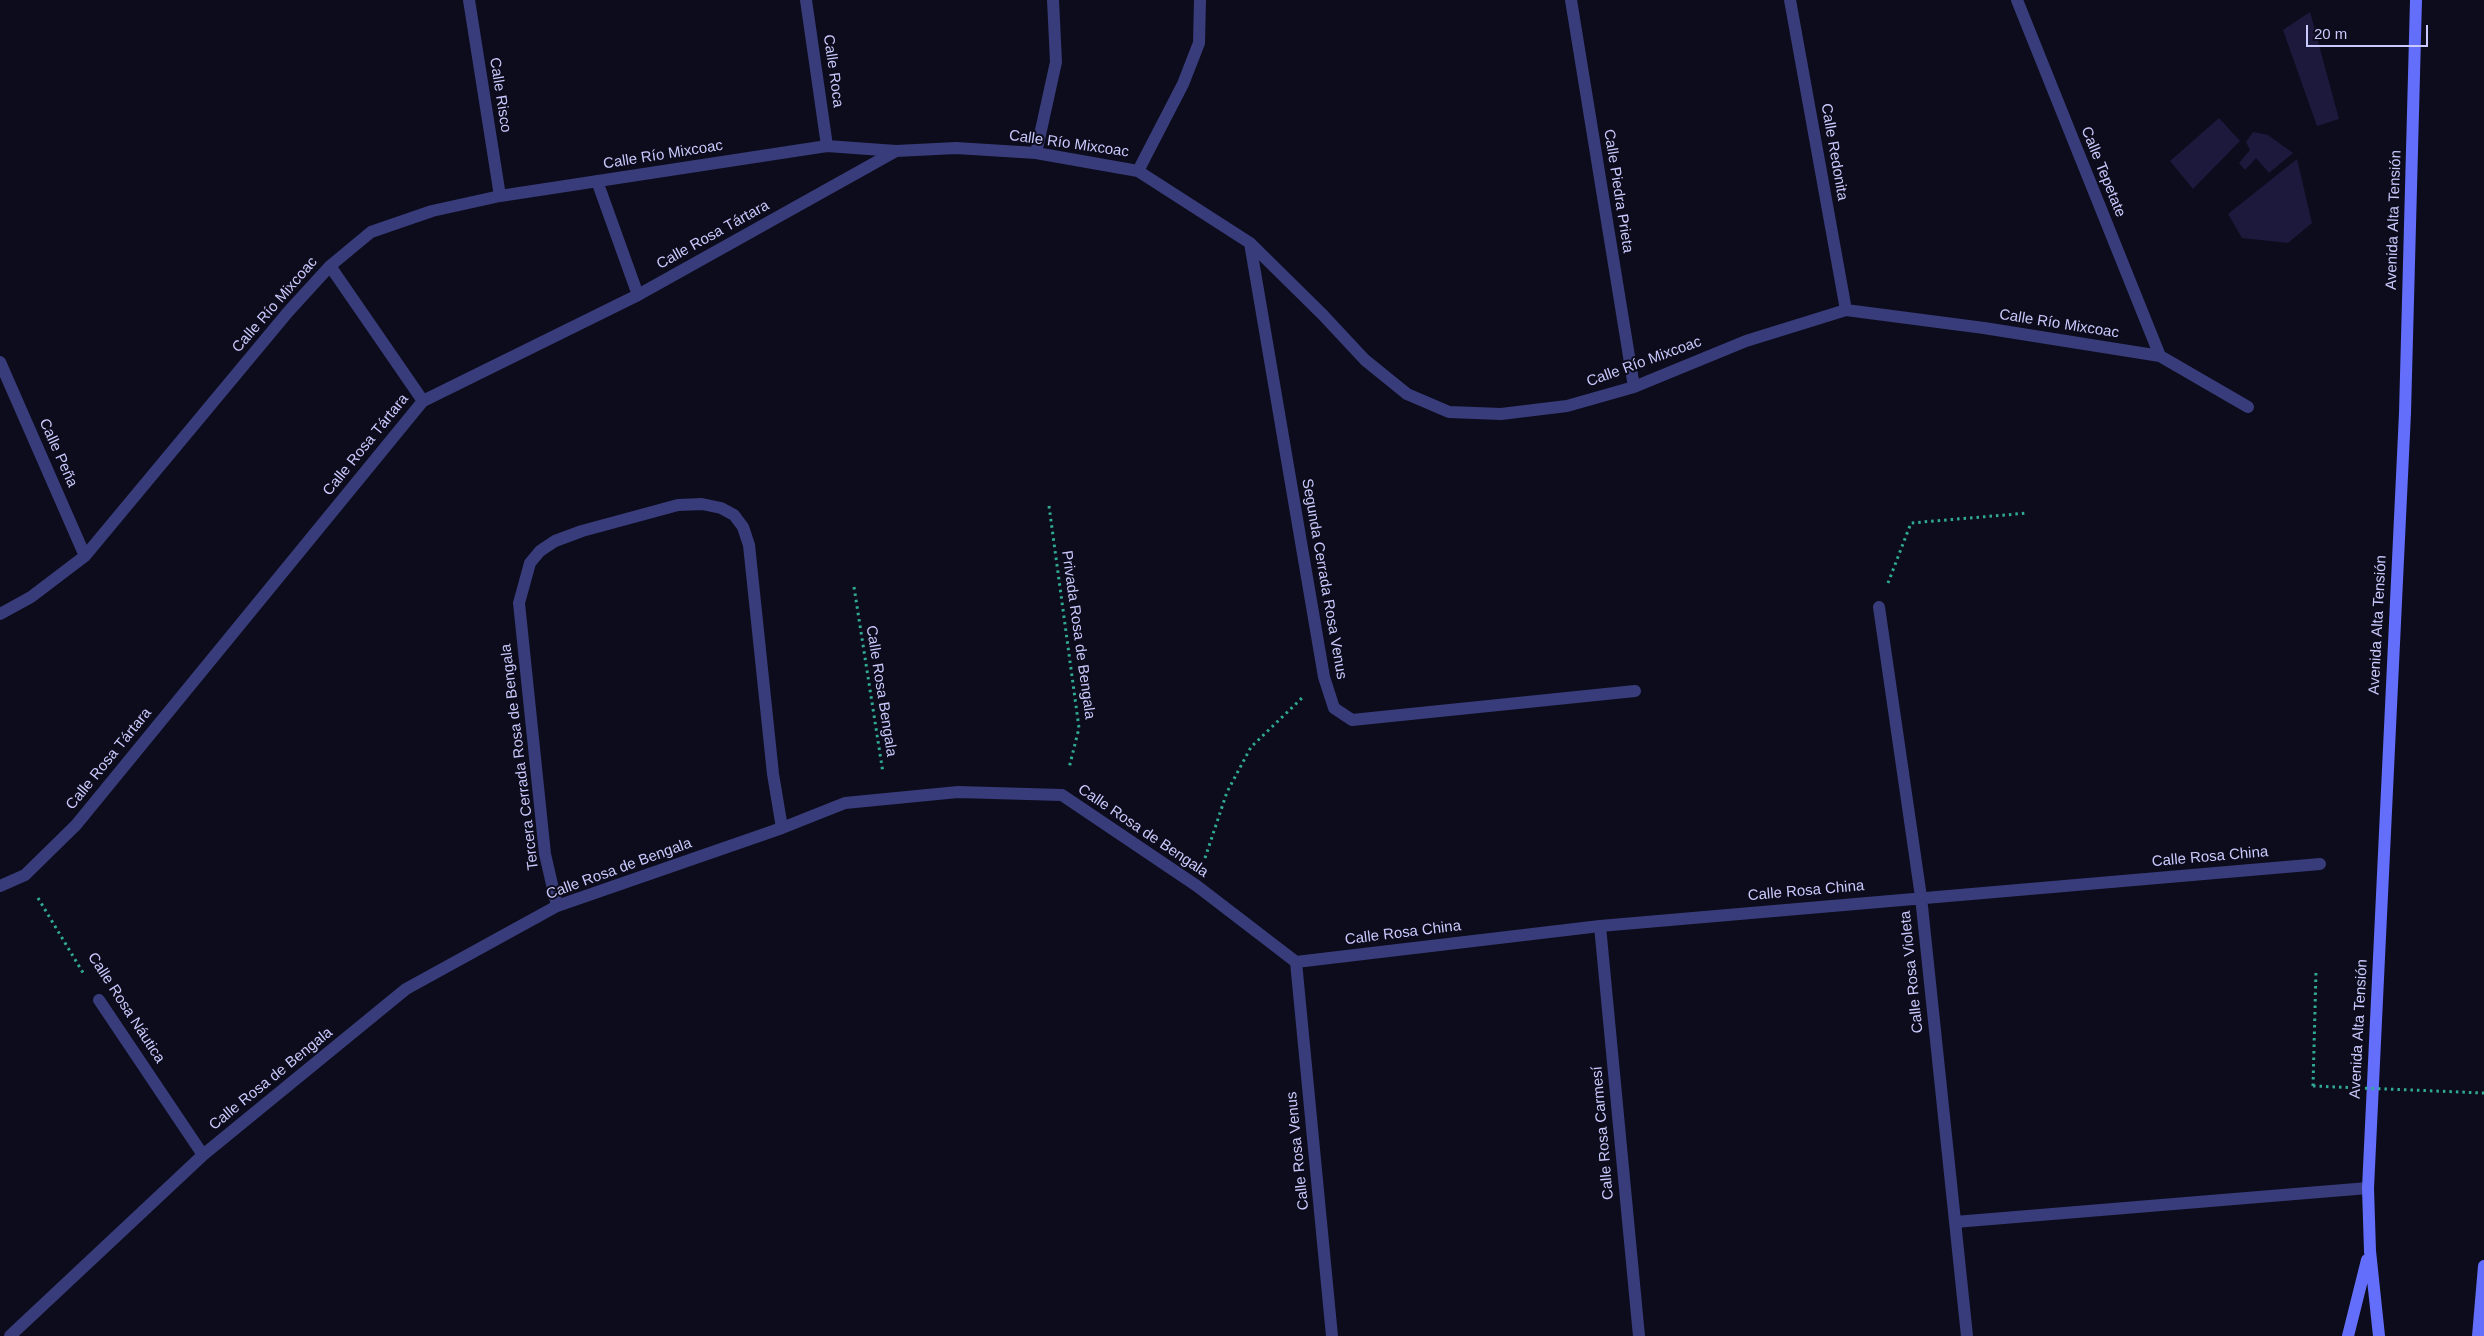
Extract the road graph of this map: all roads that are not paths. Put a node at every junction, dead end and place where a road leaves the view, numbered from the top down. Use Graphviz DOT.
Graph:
graph roads {
  1 [pos="469,0"];
  2 [pos="806,0"];
  3 [pos="1053,0"];
  4 [pos="1200,0"];
  5 [pos="1571,0"];
  6 [pos="1790,0"];
  7 [pos="2017,0"];
  8 [pos="2416,0"];
  9 [pos="827,146"];
  10 [pos="896,151"];
  11 [pos="1036,153"];
  12 [pos="1138,171"];
  13 [pos="597,181"];
  14 [pos="500,196"];
  15 [pos="1250,243"];
  16 [pos="330,266"];
  17 [pos="638,295"];
  18 [pos="1846,310"];
  19 [pos="2160,356"];
  20 [pos="0,362"];
  21 [pos="1634,387"];
  22 [pos="423,402"];
  23 [pos="2248,407"];
  24 [pos="86,556"];
  25 [pos="1879,607"];
  26 [pos="0,614"];
  27 [pos="1634,691"];
  28 [pos="782,828"];
  29 [pos="2320,864"];
  30 [pos="0,886"];
  31 [pos="1921,897"];
  32 [pos="556,906"];
  33 [pos="1600,926"];
  34 [pos="1296,962"];
  35 [pos="99,1000"];
  36 [pos="204,1155"];
  37 [pos="2368,1188"];
  38 [pos="1955,1222"];
  39 [pos="2370,1250"];
  40 [pos="2484,1266"];
  41 [pos="10,1336"];
  42 [pos="1332,1336"];
  43 [pos="1639,1336"];
  44 [pos="1967,1336"];
  45 [pos="2348,1336"];
  46 [pos="2379,1336"];
  47 [pos="2478,1336"];
  1 -- 14 [label="street, Calle Risco"];
  2 -- 9 [label="street, Calle Roca"];
  3 -- 11 [label="street"];
  4 -- 12 [label="street"];
  5 -- 21 [label="street, Calle Piedra Prieta"];
  6 -- 18 [label="street, Calle Redonita"];
  7 -- 19 [label="street, Calle Tepetate"];
  8 -- 37 [label="main road, Avenida Alta Tensión"];
  9 -- 10 [label="street, Calle Río Mixcoac"];
  9 -- 13 [label="street, Calle Río Mixcoac"];
  10 -- 11 [label="street, Calle Río Mixcoac"];
  10 -- 17 [label="street, Calle Rosa Tártara"];
  11 -- 12 [label="street, Calle Río Mixcoac"];
  12 -- 15 [label="street, Calle Río Mixcoac"];
  13 -- 14 [label="street, Calle Río Mixcoac"];
  13 -- 17 [label="street"];
  14 -- 16 [label="street, Calle Río Mixcoac"];
  15 -- 21 [label="street, Calle Río Mixcoac"];
  15 -- 27 [label="street, Segunda Cerrada Rosa Venus"];
  16 -- 22 [label="street"];
  16 -- 24 [label="street, Calle Río Mixcoac"];
  17 -- 22 [label="street, Calle Rosa Tártara"];
  18 -- 19 [label="street, Calle Río Mixcoac"];
  18 -- 21 [label="street, Calle Río Mixcoac"];
  19 -- 23 [label="street, Calle Río Mixcoac"];
  20 -- 24 [label="street, Calle Peña"];
  22 -- 30 [label="street, Calle Rosa Tártara"];
  24 -- 26 [label="street, Calle Río Mixcoac"];
  25 -- 31 [label="street, Calle Rosa Violeta"];
  28 -- 32 [label="street, Calle Rosa de Bengala"];
  28 -- 32 [label="street, Tercera Cerrada Rosa de Bengala"];
  28 -- 34 [label="street, Calle Rosa de Bengala"];
  29 -- 31 [label="street, Calle Rosa China"];
  31 -- 33 [label="street, Calle Rosa China"];
  31 -- 38 [label="street, Calle Rosa Violeta"];
  32 -- 36 [label="street, Calle Rosa de Bengala"];
  33 -- 34 [label="street, Calle Rosa China"];
  33 -- 43 [label="street, Calle Rosa Carmesí"];
  34 -- 42 [label="street, Calle Rosa Venus"];
  35 -- 36 [label="street, Calle Rosa Náutica"];
  36 -- 41 [label="street, Calle Rosa de Bengala"];
  37 -- 38 [label="street"];
  37 -- 39 [label="main road, Avenida Alta Tensión"];
  38 -- 44 [label="street, Calle Rosa Violeta"];
  39 -- 45 [label="main road, Avenida Alta Tensión"];
  39 -- 46 [label="main road, Avenida Alta Tensión"];
  40 -- 47 [label="main road"];
}
